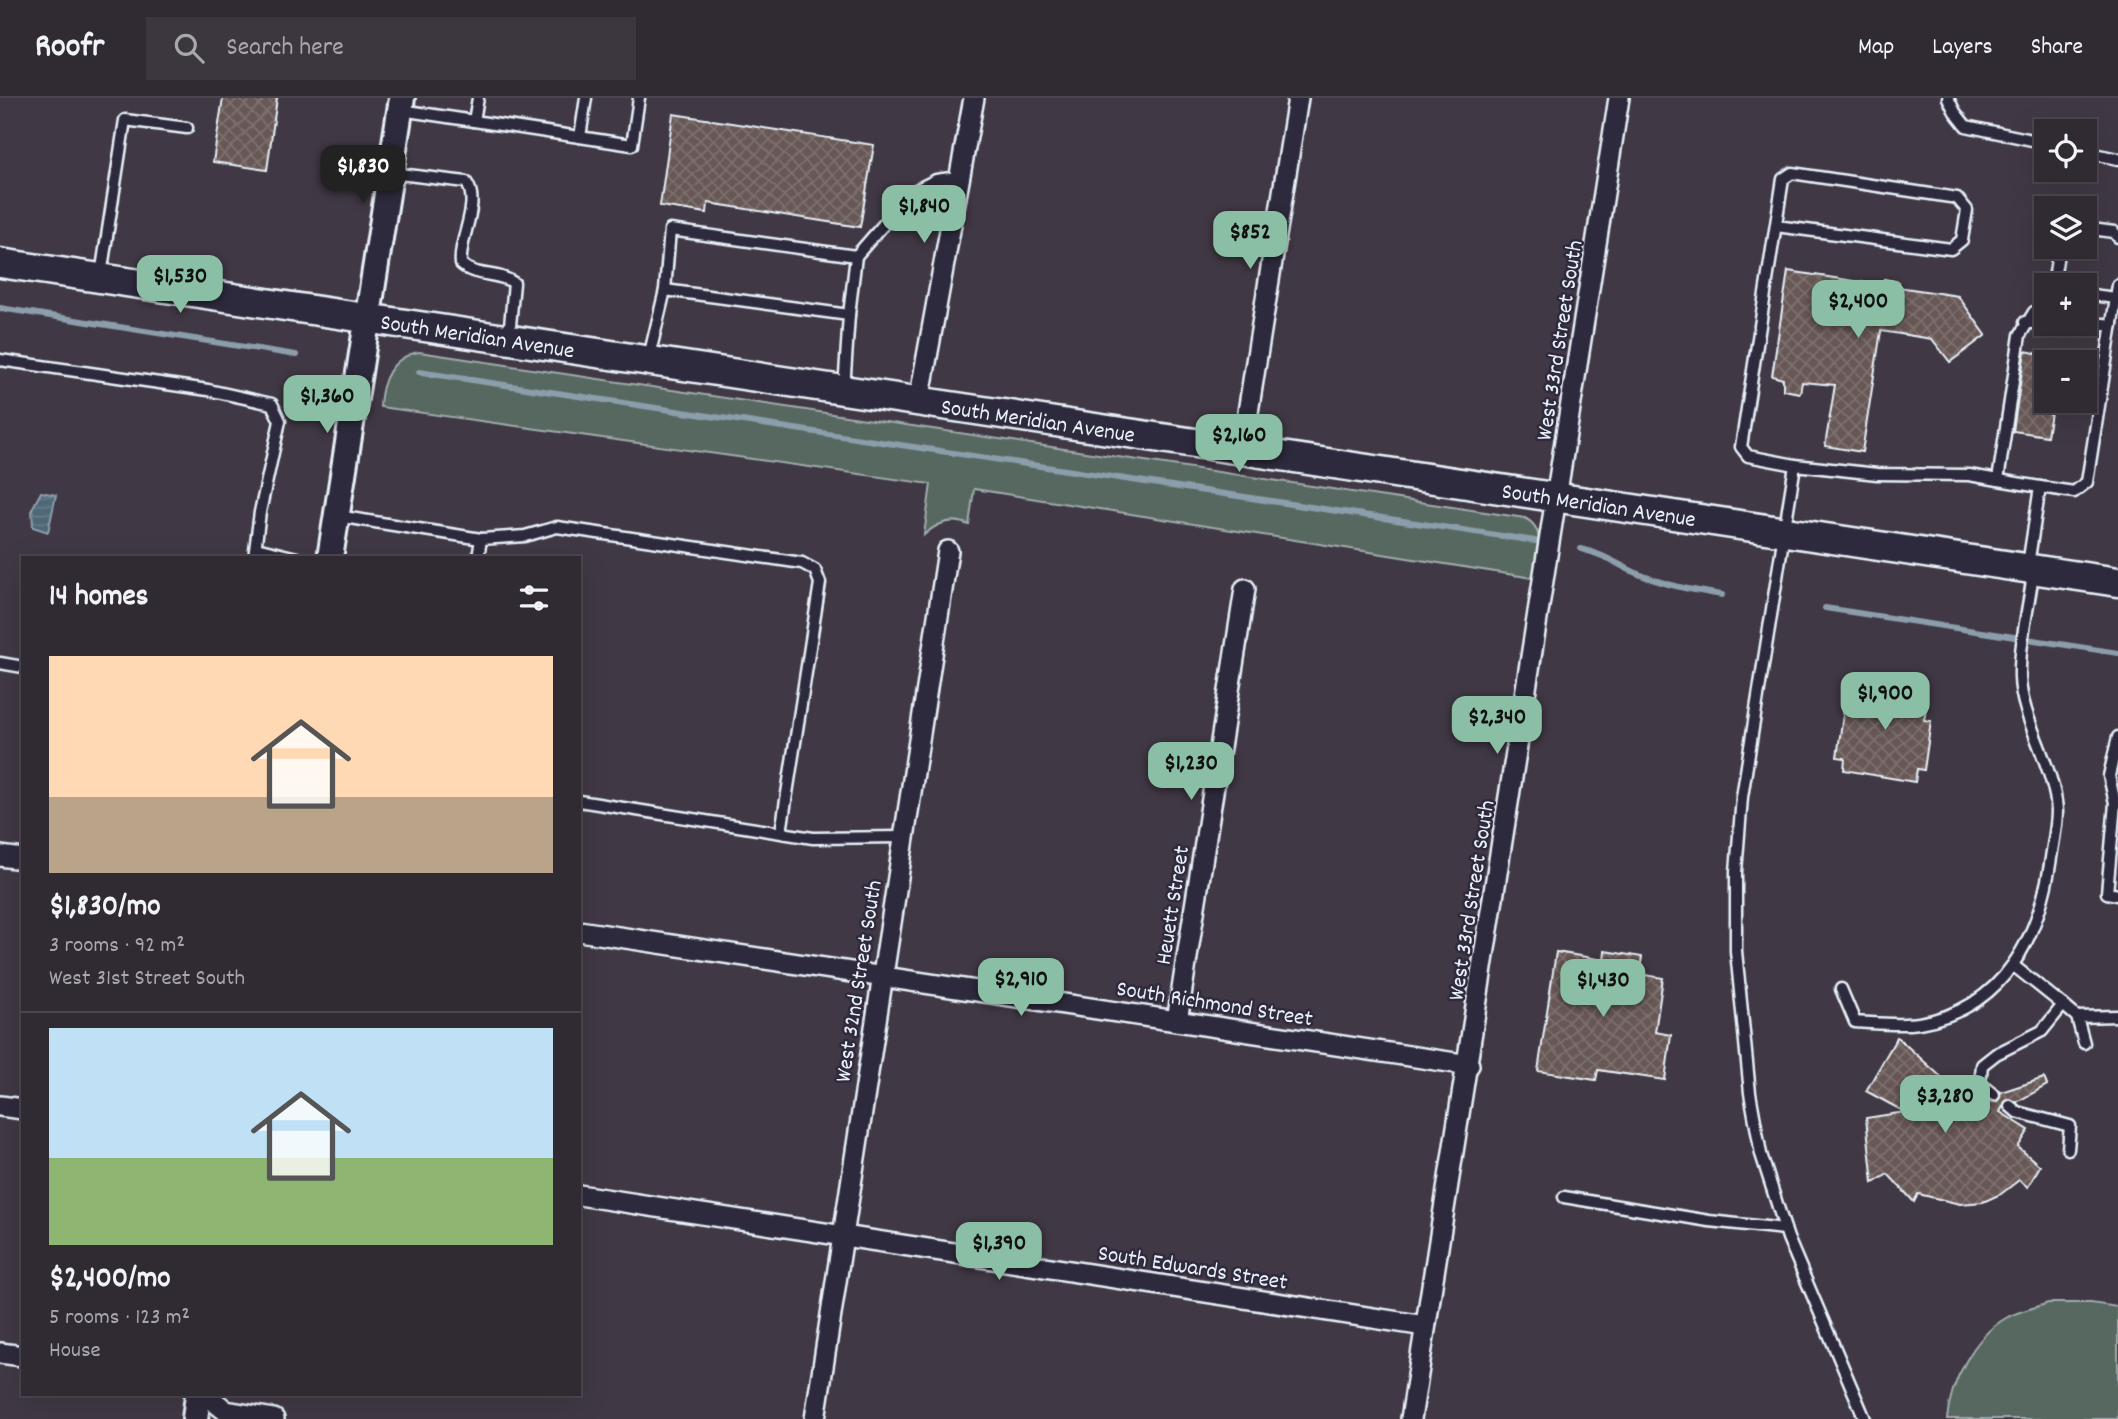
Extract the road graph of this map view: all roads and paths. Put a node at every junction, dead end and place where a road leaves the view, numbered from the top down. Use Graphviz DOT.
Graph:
graph roads {
  1 [pos="478,98"];
  2 [pos="586,98"];
  3 [pos="639,98"];
  4 [pos="974,98"];
  5 [pos="1298,98"];
  6 [pos="1619,98"];
  7 [pos="1948,98"];
  8 [pos="402,104"];
  9 [pos="474,121"];
  10 [pos="187,128"];
  11 [pos="580,137"];
  12 [pos="2034,140"];
  13 [pos="2097,155"];
  14 [pos="2118,159"];
  15 [pos="391,173"];
  16 [pos="958,177"];
  17 [pos="1776,226"];
  18 [pos="2097,230"];
  19 [pos="2118,237"];
  20 [pos="856,256"];
  21 [pos="0,262"];
  22 [pos="100,278"];
  23 [pos="2118,285"];
  24 [pos="665,290"];
  25 [pos="2097,296"];
  26 [pos="2116,298"];
  27 [pos="2034,312"];
  28 [pos="849,315"];
  29 [pos="368,319"];
  30 [pos="2025,322"];
  31 [pos="2034,323"];
  32 [pos="2097,323"];
  33 [pos="2112,325"];
  34 [pos="509,340"];
  35 [pos="0,360"];
  36 [pos="648,361"];
  37 [pos="844,390"];
  38 [pos="919,401"];
  39 [pos="1242,450"];
  40 [pos="1795,465"];
  41 [pos="1998,480"];
  42 [pos="2040,487"];
  43 [pos="1559,498"];
  44 [pos="337,516"];
  45 [pos="1786,532"];
  46 [pos="481,539"];
  47 [pos="948,551"];
  48 [pos="255,553"];
  49 [pos="280,556"];
  50 [pos="330,556"];
  51 [pos="478,556"];
  52 [pos="2031,569"];
  53 [pos="2118,582"];
  54 [pos="1245,589"];
  55 [pos="0,663"];
  56 [pos="21,667"];
  57 [pos="2118,737"];
  58 [pos="581,801"];
  59 [pos="781,832"];
  60 [pos="904,837"];
  61 [pos="0,856"];
  62 [pos="21,859"];
  63 [pos="2114,864"];
  64 [pos="2118,895"];
  65 [pos="581,931"];
  66 [pos="2014,966"];
  67 [pos="883,978"];
  68 [pos="1841,989"];
  69 [pos="2063,1005"];
  70 [pos="2118,1016"];
  71 [pos="2077,1017"];
  72 [pos="1177,1021"];
  73 [pos="2084,1044"];
  74 [pos="1469,1065"];
  75 [pos="1994,1095"];
  76 [pos="0,1106"];
  77 [pos="2010,1106"];
  78 [pos="21,1109"];
  79 [pos="2068,1149"];
  80 [pos="581,1195"];
  81 [pos="1564,1197"];
  82 [pos="1785,1229"];
  83 [pos="842,1238"];
  84 [pos="1425,1325"];
  85 [pos="0,1353"];
  86 [pos="21,1356"];
  87 [pos="198,1396"];
  88 [pos="207,1396"];
  89 [pos="195,1419"];
  90 [pos="274,1419"];
  91 [pos="815,1419"];
  92 [pos="1411,1419"];
  93 [pos="1865,1419"];
  1 -- 9 [label="lane"];
  2 -- 11 [label="lane"];
  3 -- 11 [label="lane"];
  4 -- 16 [label="street"];
  5 -- 39 [label="street"];
  6 -- 43 [label="street, West 33rd Street South"];
  7 -- 12 [label="lane"];
  8 -- 9 [label="lane"];
  8 -- 15 [label="street"];
  9 -- 11 [label="lane"];
  10 -- 22 [label="lane"];
  13 -- 14 [label="lane"];
  15 -- 29 [label="street"];
  15 -- 34 [label="lane"];
  16 -- 20 [label="lane"];
  16 -- 38 [label="street"];
  17 -- 17 [label="lane"];
  17 -- 40 [label="lane"];
  18 -- 19 [label="lane"];
  20 -- 24 [label="lane"];
  20 -- 28 [label="lane"];
  21 -- 22 [label="main road, South Meridian Avenue"];
  22 -- 29 [label="main road, South Meridian Avenue"];
  23 -- 26 [label="lane"];
  24 -- 28 [label="lane"];
  24 -- 36 [label="lane"];
  25 -- 26 [label="lane"];
  26 -- 33 [label="lane"];
  27 -- 30 [label="lane"];
  28 -- 37 [label="lane"];
  29 -- 34 [label="main road, South Meridian Avenue"];
  29 -- 44 [label="street"];
  30 -- 31 [label="lane"];
  30 -- 41 [label="lane"];
  32 -- 33 [label="lane"];
  33 -- 42 [label="lane"];
  34 -- 36 [label="main road, South Meridian Avenue"];
  35 -- 48 [label="lane"];
  36 -- 37 [label="main road, South Meridian Avenue"];
  37 -- 38 [label="main road, South Meridian Avenue"];
  38 -- 39 [label="main road, South Meridian Avenue"];
  39 -- 43 [label="main road, South Meridian Avenue"];
  40 -- 41 [label="lane"];
  40 -- 45 [label="lane"];
  41 -- 42 [label="lane"];
  42 -- 52 [label="lane"];
  43 -- 45 [label="main road, South Meridian Avenue"];
  43 -- 74 [label="street, West 33rd Street South"];
  44 -- 46 [label="lane"];
  44 -- 50 [label="street"];
  45 -- 52 [label="main road, South Meridian Avenue"];
  45 -- 82 [label="lane"];
  46 -- 51 [label="lane"];
  46 -- 59 [label="lane"];
  47 -- 60 [label="street, West 32nd Street South"];
  48 -- 49 [label="lane"];
  52 -- 53 [label="main road, South Meridian Avenue"];
  52 -- 66 [label="lane"];
  54 -- 72 [label="street, Heuett Street"];
  55 -- 56 [label="lane"];
  57 -- 63 [label="lane"];
  58 -- 59 [label="lane"];
  59 -- 60 [label="lane"];
  60 -- 67 [label="street, West 32nd Street South"];
  61 -- 62 [label="street"];
  63 -- 64 [label="lane"];
  65 -- 67 [label="street, South Richmond Street"];
  66 -- 68 [label="lane"];
  66 -- 69 [label="lane"];
  67 -- 72 [label="street, South Richmond Street"];
  67 -- 83 [label="street, West 32nd Street South"];
  69 -- 71 [label="lane"];
  69 -- 75 [label="lane"];
  70 -- 71 [label="lane"];
  71 -- 73 [label="lane"];
  72 -- 74 [label="street, South Richmond Street"];
  74 -- 84 [label="street, West 33rd Street South"];
  76 -- 78 [label="street"];
  77 -- 79 [label="lane"];
  80 -- 83 [label="street, South Edwards Street"];
  81 -- 82 [label="lane"];
  82 -- 93 [label="lane"];
  83 -- 84 [label="street, South Edwards Street"];
  83 -- 91 [label="street, West 32nd Street South"];
  84 -- 92 [label="street, West 33rd Street South"];
  85 -- 86 [label="street"];
  87 -- 89 [label="street"];
  88 -- 90 [label="street"];
}
